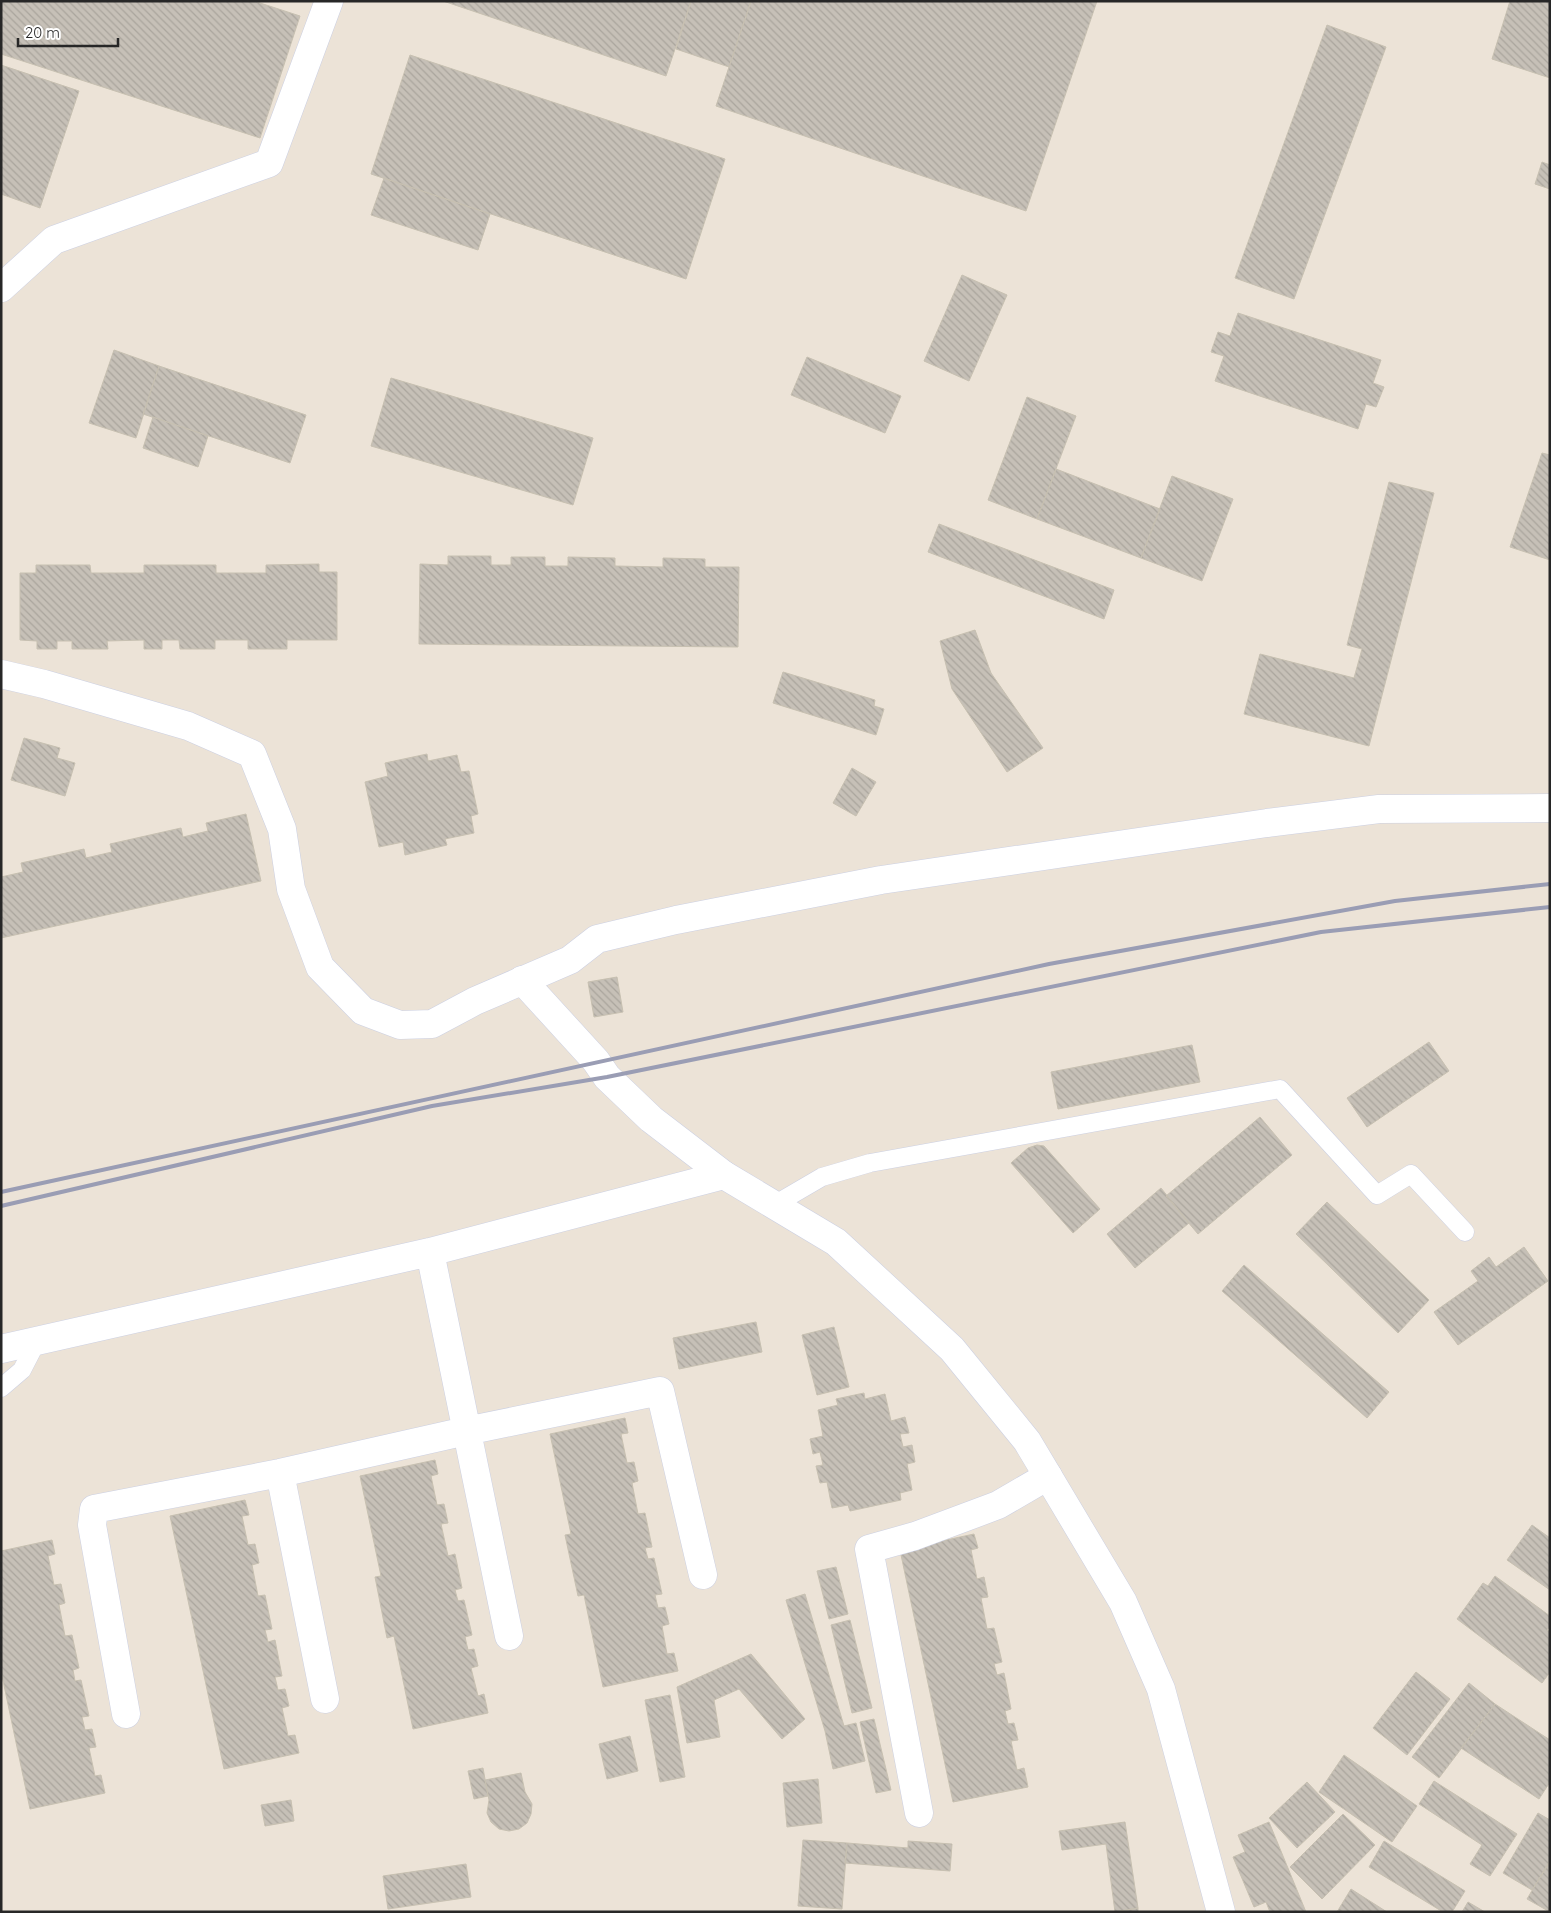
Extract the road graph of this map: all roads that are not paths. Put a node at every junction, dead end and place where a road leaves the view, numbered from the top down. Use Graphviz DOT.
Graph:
graph roads {
  1 [pos="329,1"];
  2 [pos="1,288"];
  3 [pos="1,674"];
  4 [pos="1550,808"];
  5 [pos="522,980"];
  6 [pos="724,1175"];
  7 [pos="774,1205"];
  8 [pos="1465,1232"];
  9 [pos="430,1252"];
  10 [pos="37,1341"];
  11 [pos="1,1350"];
  12 [pos="1,1388"];
  13 [pos="466,1431"];
  14 [pos="280,1473"];
  15 [pos="1048,1476"];
  16 [pos="703,1575"];
  17 [pos="509,1636"];
  18 [pos="325,1699"];
  19 [pos="126,1714"];
  20 [pos="919,1813"];
  21 [pos="1220,1912"];
  1 -- 2 [label="street"];
  3 -- 5 [label="street"];
  4 -- 5 [label="street"];
  5 -- 6 [label="street"];
  6 -- 7 [label="street"];
  6 -- 9 [label="street"];
  7 -- 8 [label="lane"];
  7 -- 15 [label="street"];
  9 -- 10 [label="street"];
  9 -- 13 [label="street"];
  10 -- 11 [label="street"];
  10 -- 12 [label="lane"];
  13 -- 14 [label="street"];
  13 -- 16 [label="street"];
  13 -- 17 [label="street"];
  14 -- 18 [label="street"];
  14 -- 19 [label="street"];
  15 -- 20 [label="street"];
  15 -- 21 [label="street"];
}
